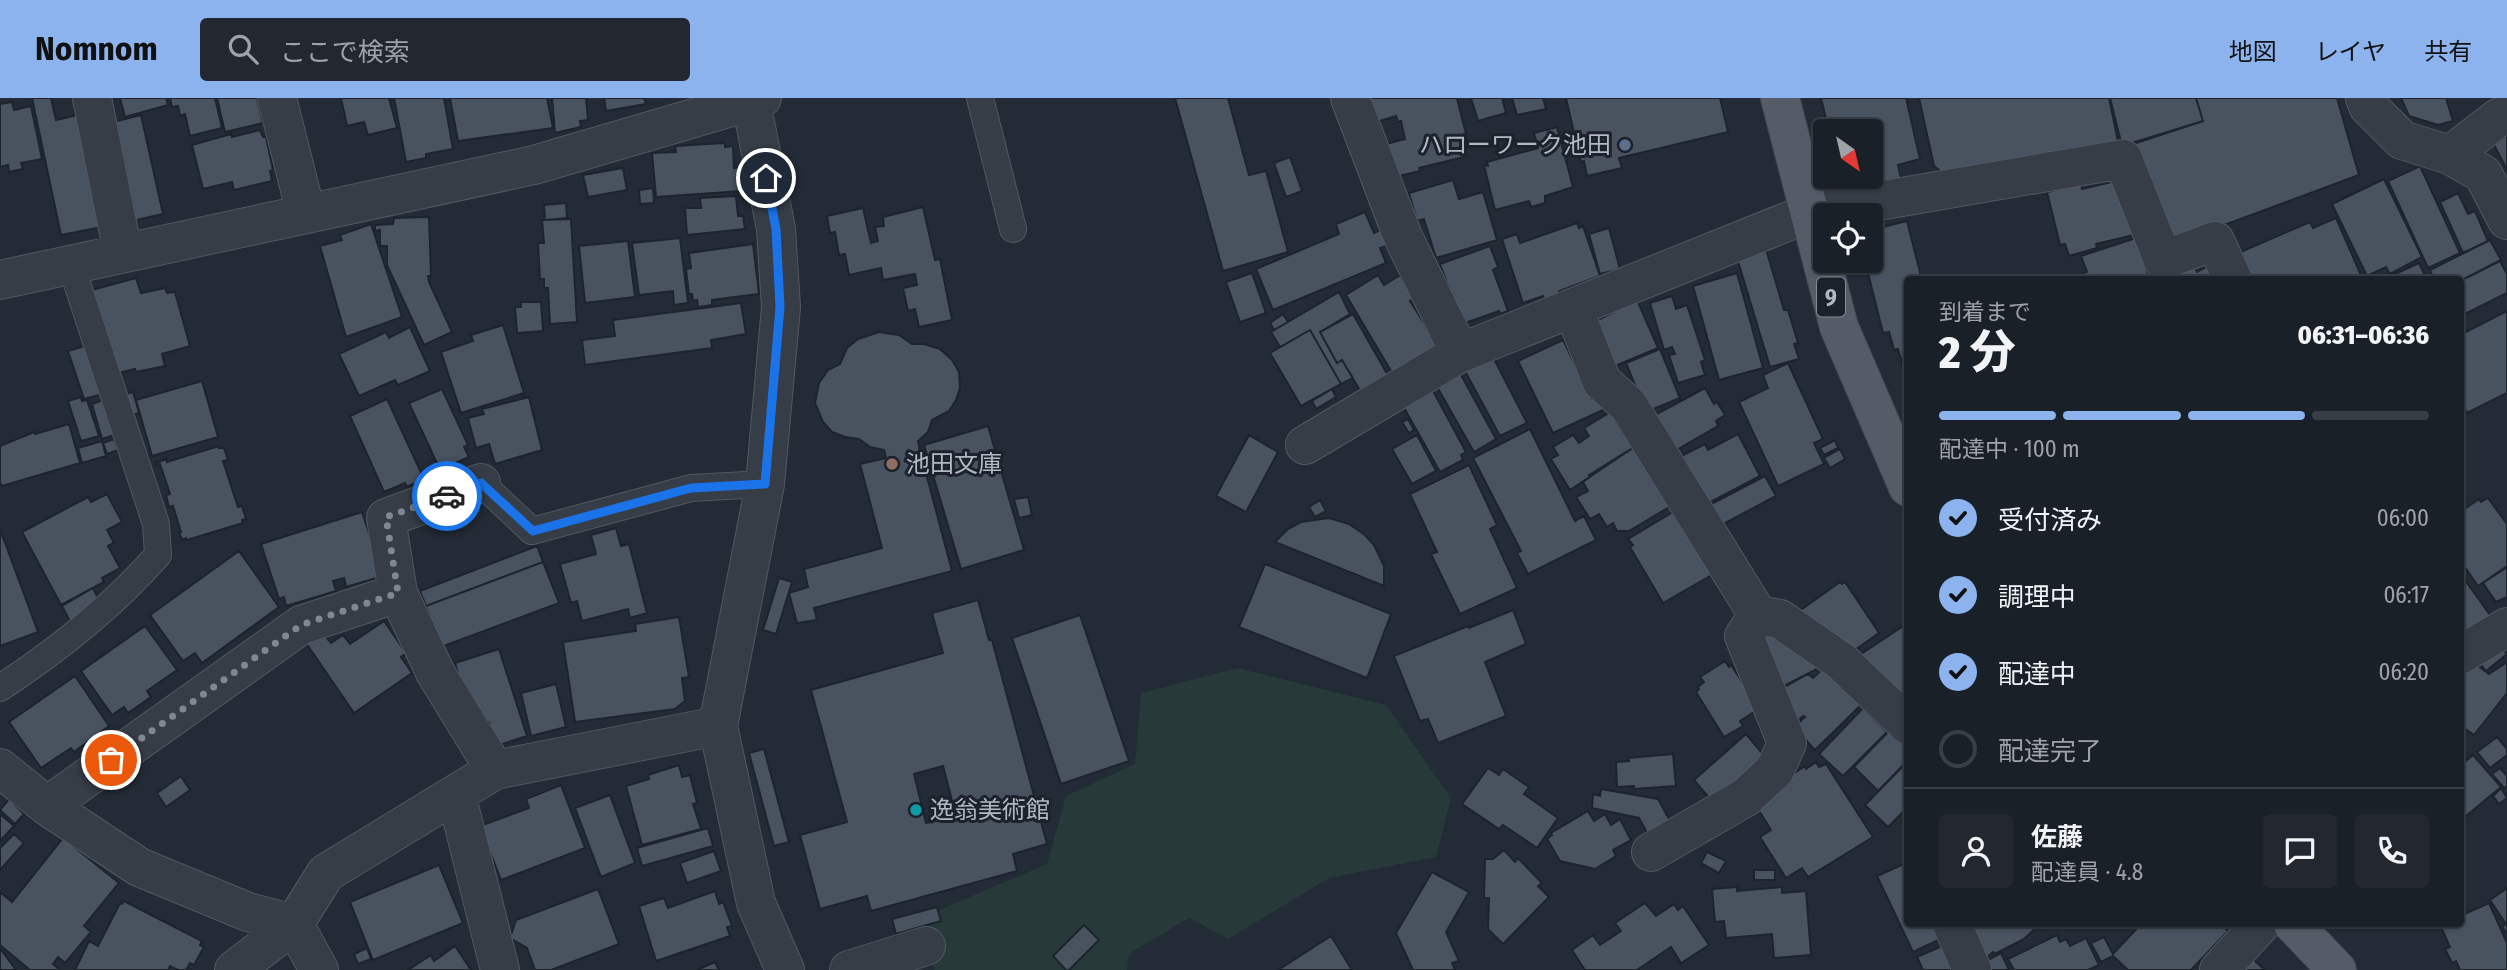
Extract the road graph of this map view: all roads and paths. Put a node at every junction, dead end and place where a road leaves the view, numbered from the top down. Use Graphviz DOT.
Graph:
graph roads {
  1 [pos="92,98"];
  2 [pos="277,98"];
  3 [pos="980,98"];
  4 [pos="1350,98"];
  5 [pos="1780,98"];
  6 [pos="2365,98"];
  7 [pos="757,100"];
  8 [pos="2499,110"];
  9 [pos="2450,155"];
  10 [pos="306,213"];
  11 [pos="1809,213"];
  12 [pos="2507,220"];
  13 [pos="1013,229"];
  14 [pos="123,253"];
  15 [pos="71,265"];
  16 [pos="2231,276"];
  17 [pos="0,281"];
  18 [pos="1573,308"];
  19 [pos="1460,353"];
  20 [pos="1305,444"];
  21 [pos="1904,478"];
  22 [pos="481,483"];
  23 [pos="765,484"];
  24 [pos="398,593"];
  25 [pos="1758,615"];
  26 [pos="2507,626"];
  27 [pos="2464,653"];
  28 [pos="0,688"];
  29 [pos="1904,721"];
  30 [pos="718,726"];
  31 [pos="0,768"];
  32 [pos="495,770"];
  33 [pos="456,794"];
  34 [pos="47,806"];
  35 [pos="1651,852"];
  36 [pos="294,923"];
  37 [pos="1953,927"];
  38 [pos="2258,927"];
  39 [pos="2296,927"];
  40 [pos="926,946"];
  41 [pos="234,970"];
  42 [pos="319,970"];
  43 [pos="500,970"];
  44 [pos="785,970"];
  45 [pos="849,970"];
  46 [pos="1972,970"];
  47 [pos="2218,970"];
  48 [pos="2337,970"];
  1 -- 14 [label="street"];
  2 -- 10 [label="street"];
  3 -- 13 [label="lane"];
  4 -- 19 [label="street"];
  5 -- 11 [label="main road, 9"];
  6 -- 9 [label="street"];
  7 -- 10 [label="street"];
  7 -- 23 [label="street"];
  8 -- 9 [label="street"];
  9 -- 12 [label="street"];
  10 -- 14 [label="street"];
  11 -- 16 [label="street"];
  11 -- 18 [label="street"];
  11 -- 21 [label="main road, 9"];
  14 -- 15 [label="street"];
  15 -- 17 [label="street"];
  15 -- 28 [label="lane"];
  18 -- 19 [label="street"];
  18 -- 25 [label="street"];
  19 -- 20 [label="street"];
  22 -- 23 [label="lane"];
  22 -- 24 [label="street"];
  23 -- 30 [label="street"];
  24 -- 32 [label="street"];
  24 -- 34 [label="street"];
  25 -- 29 [label="street"];
  25 -- 35 [label="street"];
  26 -- 27 [label="street"];
  30 -- 32 [label="street"];
  30 -- 44 [label="street"];
  31 -- 34 [label="street"];
  32 -- 33 [label="street"];
  33 -- 36 [label="street"];
  33 -- 43 [label="street"];
  34 -- 36 [label="street"];
  36 -- 41 [label="street"];
  36 -- 42 [label="street"];
  37 -- 46 [label="street"];
  38 -- 47 [label="street"];
  39 -- 48 [label="main road"];
  40 -- 45 [label="street"];
}
